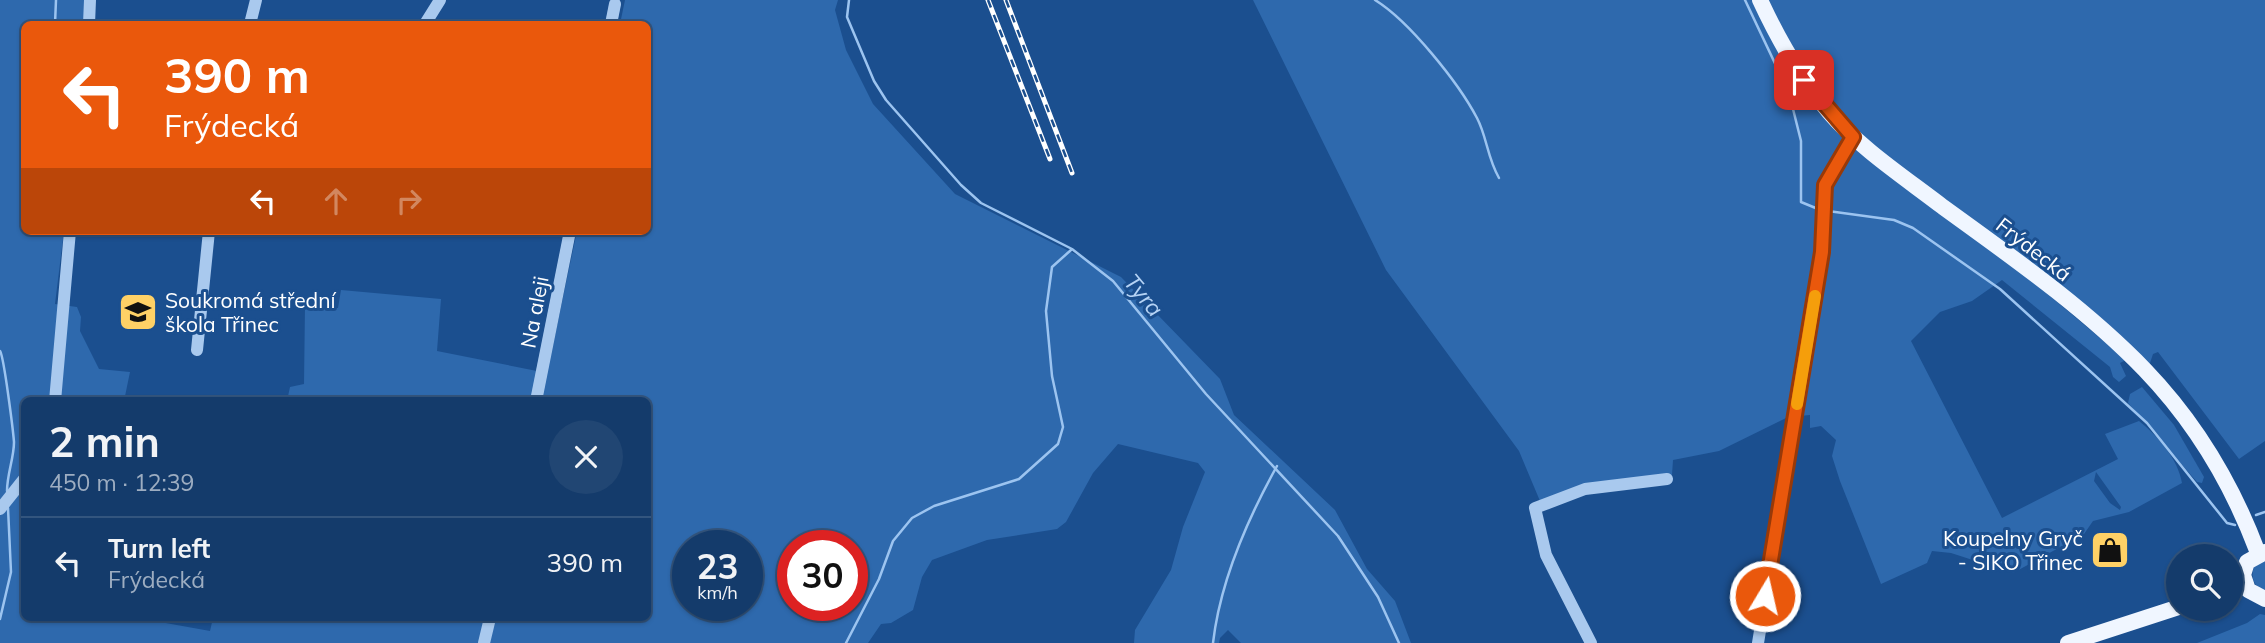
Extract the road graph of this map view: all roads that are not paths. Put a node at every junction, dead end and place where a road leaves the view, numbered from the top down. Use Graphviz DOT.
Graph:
graph roads {
  1 [pos="90,0"];
  2 [pos="256,0"];
  3 [pos="440,0"];
  4 [pos="1760,0"];
  5 [pos="615,4"];
  6 [pos="89,21"];
  7 [pos="251,21"];
  8 [pos="427,21"];
  9 [pos="612,21"];
  10 [pos="1853,137"];
  11 [pos="69,235"];
  12 [pos="209,235"];
  13 [pos="568,235"];
  14 [pos="198,350"];
  15 [pos="55,397"];
  16 [pos="537,397"];
  17 [pos="1667,479"];
  18 [pos="21,484"];
  19 [pos="0,509"];
  20 [pos="2262,553"];
  21 [pos="2243,571"];
  22 [pos="2243,588"];
  23 [pos="2265,599"];
  24 [pos="2166,611"];
  25 [pos="489,621"];
  26 [pos="485,643"];
  27 [pos="1591,643"];
  28 [pos="1758,643"];
  29 [pos="2068,643"];
  1 -- 6 [label="street"];
  2 -- 7 [label="street"];
  3 -- 8 [label="street"];
  4 -- 10 [label="main road, Frýdecká"];
  5 -- 9 [label="street"];
  10 -- 20 [label="main road, Frýdecká"];
  10 -- 28 [label="street"];
  11 -- 15 [label="street"];
  12 -- 14 [label="street"];
  13 -- 16 [label="street, Na aleji"];
  17 -- 27 [label="street"];
  18 -- 19 [label="street"];
  20 -- 21 [label="main road"];
  22 -- 23 [label="main road"];
  24 -- 29 [label="main road"];
  25 -- 26 [label="street"];
}
